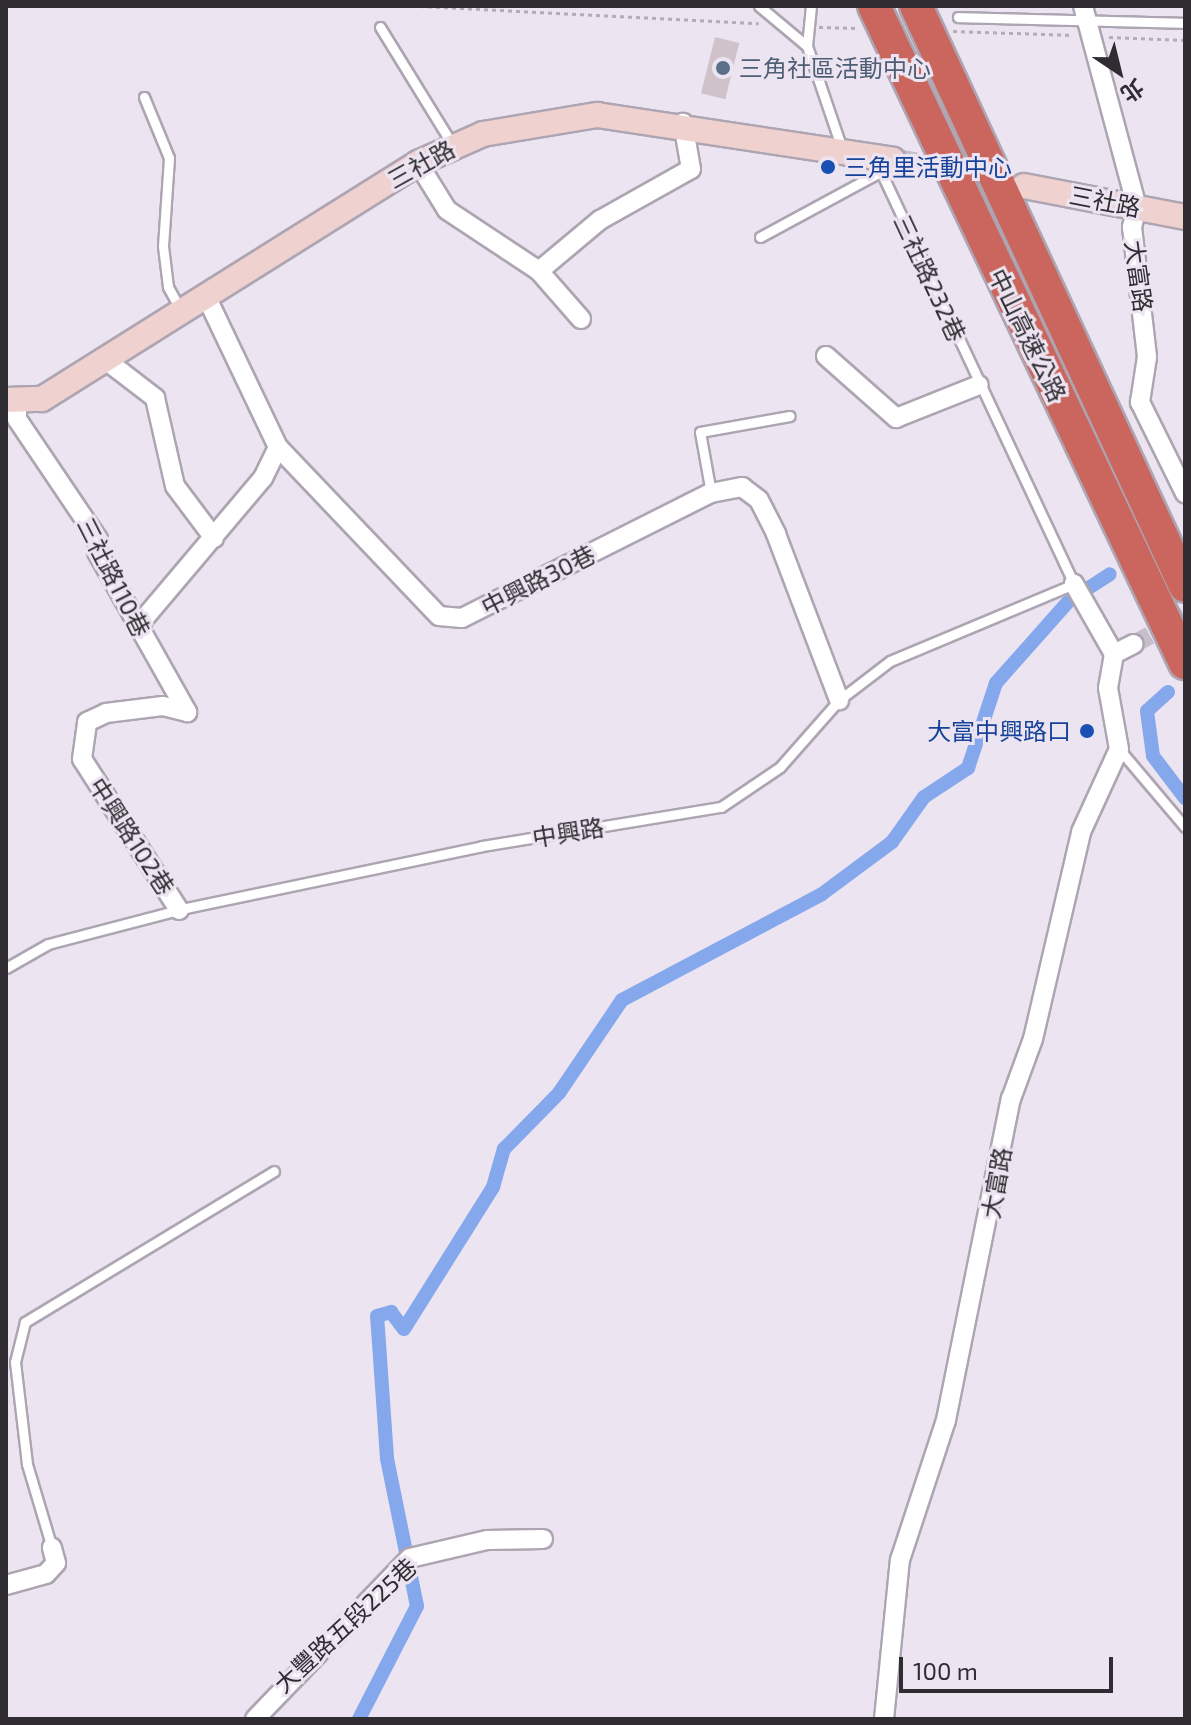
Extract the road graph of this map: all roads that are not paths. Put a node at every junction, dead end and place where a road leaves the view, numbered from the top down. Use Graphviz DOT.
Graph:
graph roads {
  1 [pos="759,6"];
  2 [pos="811,6"];
  3 [pos="916,6"];
  4 [pos="868,17"];
  5 [pos="958,17"];
  6 [pos="1088,21"];
  7 [pos="1185,23"];
  8 [pos="380,27"];
  9 [pos="807,46"];
  10 [pos="144,97"];
  11 [pos="683,123"];
  12 [pos="452,144"];
  13 [pos="842,153"];
  14 [pos="418,163"];
  15 [pos="882,163"];
  16 [pos="1024,186"];
  17 [pos="1137,207"];
  18 [pos="1185,217"];
  19 [pos="760,237"];
  20 [pos="539,271"];
  21 [pos="205,294"];
  22 [pos="180,310"];
  23 [pos="581,319"];
  24 [pos="826,356"];
  25 [pos="107,361"];
  26 [pos="979,385"];
  27 [pos="12,402"];
  28 [pos="790,416"];
  29 [pos="278,447"];
  30 [pos="711,493"];
  31 [pos="1185,493"];
  32 [pos="214,538"];
  33 [pos="1074,584"];
  34 [pos="1185,586"];
  35 [pos="137,627"];
  36 [pos="1134,644"];
  37 [pos="1114,654"];
  38 [pos="1185,663"];
  39 [pos="839,700"];
  40 [pos="187,712"];
  41 [pos="1119,749"];
  42 [pos="1185,827"];
  43 [pos="179,910"];
  44 [pos="6,968"];
  45 [pos="274,1171"];
  46 [pos="543,1539"];
  47 [pos="52,1548"];
  48 [pos="6,1585"];
  49 [pos="255,1719"];
  50 [pos="884,1719"];
  1 -- 9 [label="lane"];
  2 -- 9 [label="lane"];
  3 -- 34 [label="highway, 中山高速公路"];
  4 -- 38 [label="highway, 中山高速公路"];
  5 -- 6 [label="lane"];
  6 -- 7 [label="lane"];
  6 -- 17 [label="street, 大富路"];
  8 -- 12 [label="lane"];
  9 -- 13 [label="lane"];
  10 -- 22 [label="lane"];
  11 -- 12 [label="street, 三社路"];
  11 -- 13 [label="street, 三社路"];
  11 -- 20 [label="street"];
  12 -- 14 [label="street, 三社路"];
  13 -- 15 [label="street, 三社路"];
  14 -- 20 [label="street"];
  14 -- 21 [label="street, 三社路"];
  15 -- 19 [label="lane"];
  15 -- 26 [label="lane, 三社路232巷"];
  16 -- 17 [label="street, 三社路"];
  17 -- 18 [label="street, 三社路"];
  17 -- 31 [label="street, 大富路"];
  20 -- 23 [label="street"];
  21 -- 22 [label="street, 三社路"];
  21 -- 29 [label="street, 中興路30巷"];
  22 -- 25 [label="street, 三社路"];
  24 -- 26 [label="street"];
  25 -- 27 [label="street, 三社路"];
  25 -- 32 [label="street"];
  26 -- 33 [label="lane, 三社路232巷"];
  27 -- 35 [label="street, 三社路110巷"];
  28 -- 30 [label="lane"];
  29 -- 30 [label="street, 中興路30巷"];
  29 -- 32 [label="street"];
  30 -- 39 [label="street, 中興路30巷"];
  32 -- 35 [label="street"];
  33 -- 37 [label="street"];
  33 -- 39 [label="lane, 中興路"];
  35 -- 40 [label="street, 三社路110巷"];
  36 -- 37 [label="street"];
  37 -- 41 [label="street"];
  39 -- 43 [label="lane, 中興路"];
  40 -- 43 [label="street, 中興路102巷"];
  41 -- 42 [label="lane"];
  41 -- 50 [label="street, 大富路"];
  43 -- 44 [label="lane, 中興路"];
  45 -- 47 [label="lane"];
  46 -- 49 [label="street, 大豐路五段225巷"];
  47 -- 48 [label="street"];
}
